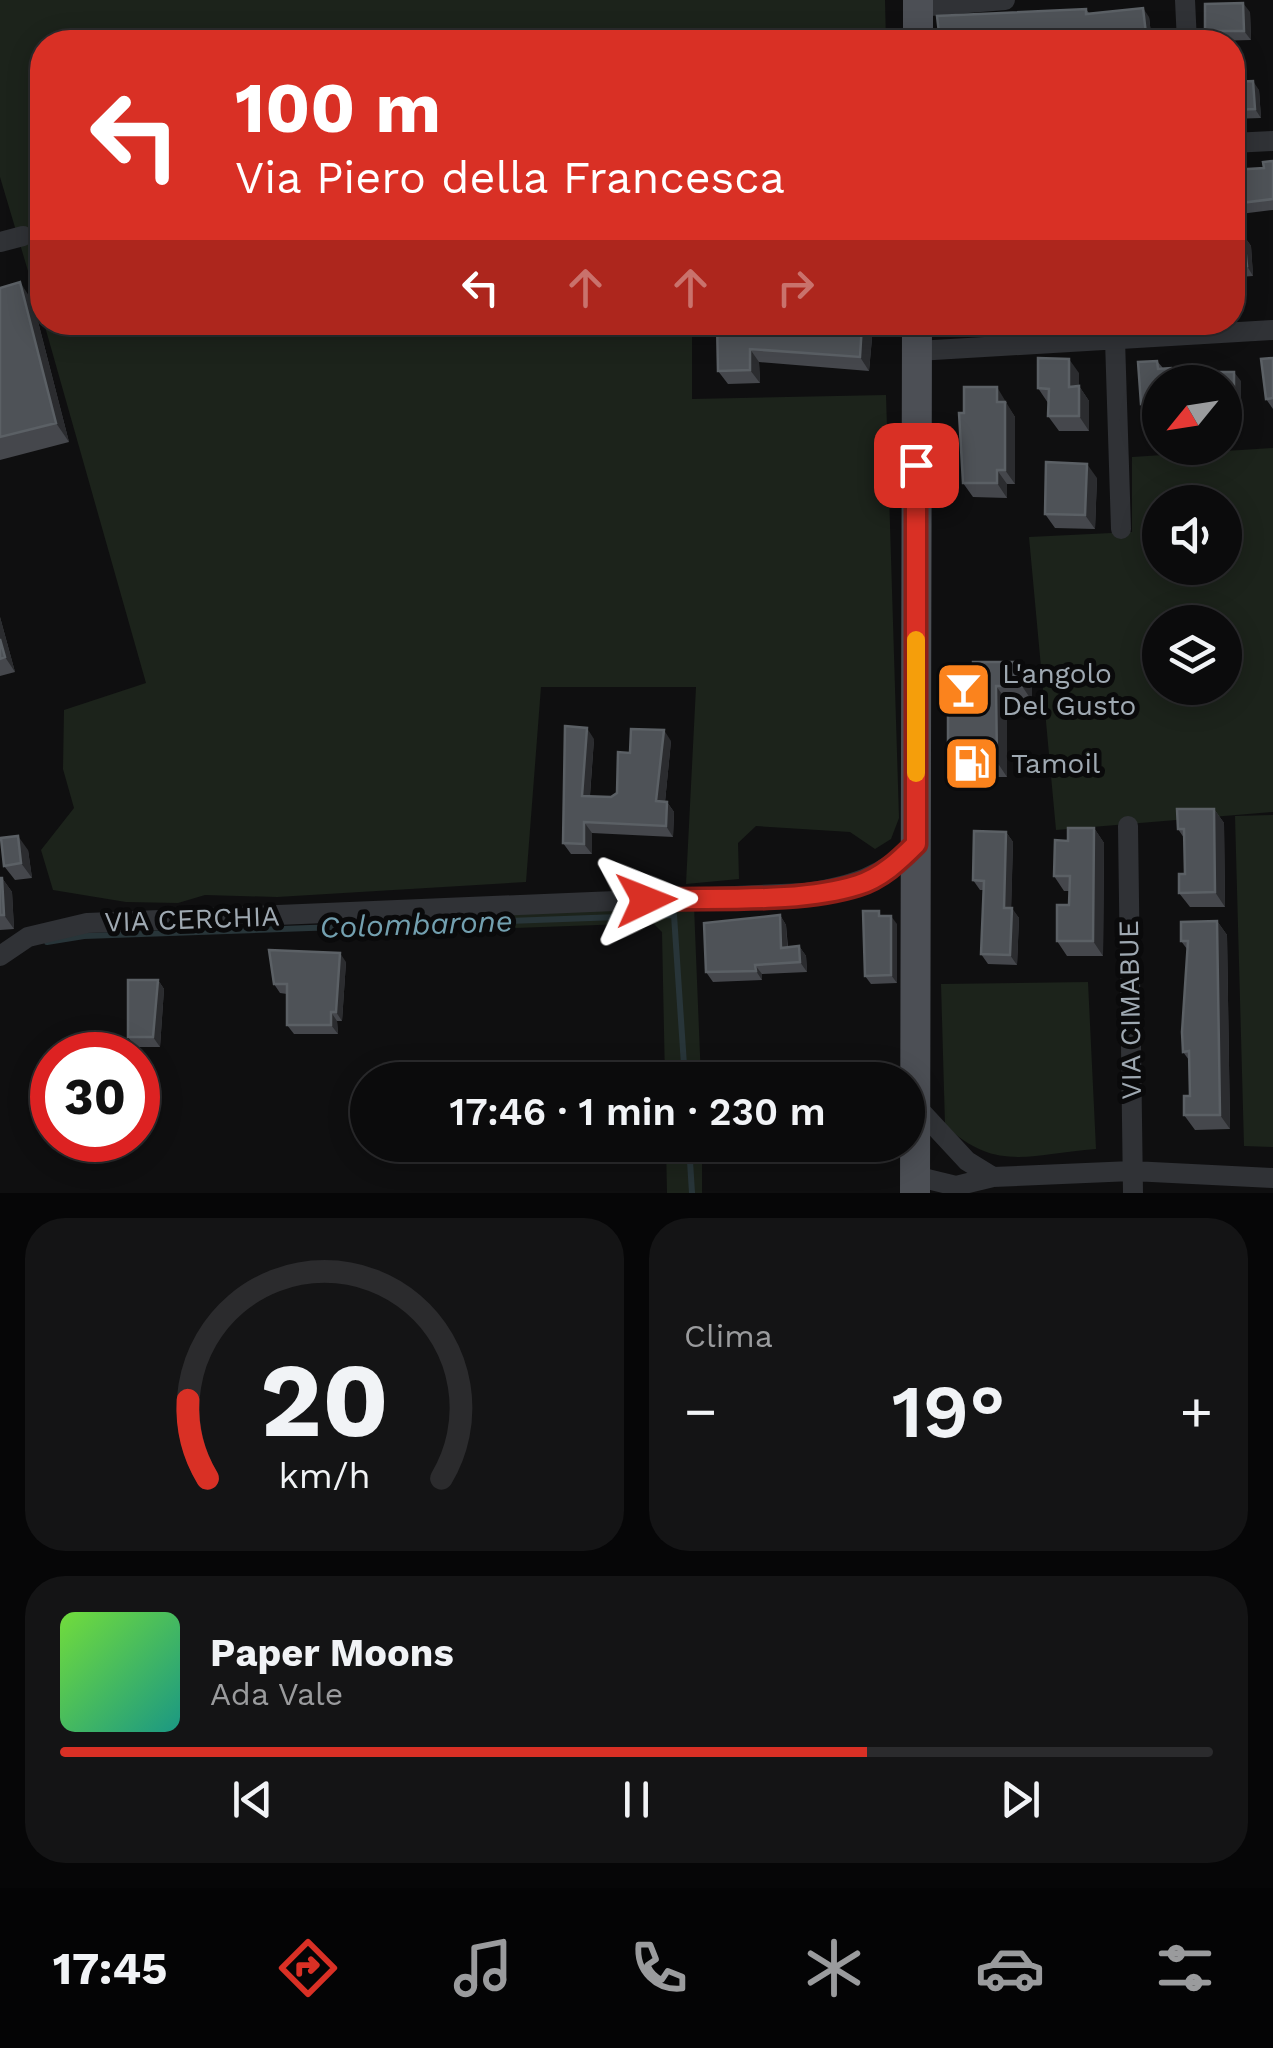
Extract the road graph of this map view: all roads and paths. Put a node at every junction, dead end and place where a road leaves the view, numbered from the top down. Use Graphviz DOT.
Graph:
graph roads {
  1 [pos="1005,0"];
  2 [pos="1185,0"];
  3 [pos="918,4"];
  4 [pos="918,30"];
  5 [pos="1186,30"];
  6 [pos="1273,141"];
  7 [pos="1245,142"];
  8 [pos="22,236"];
  9 [pos="0,242"];
  10 [pos="1245,329"];
  11 [pos="1273,330"];
  12 [pos="1148,335"];
  13 [pos="917,337"];
  14 [pos="1115,340"];
  15 [pos="1121,528"];
  16 [pos="1128,826"];
  17 [pos="916,844"];
  18 [pos="0,956"];
  19 [pos="915,1062"];
  20 [pos="925,1117"];
  21 [pos="1132,1171"];
  22 [pos="1273,1178"];
  23 [pos="976,1180"];
  24 [pos="914,1184"];
  25 [pos="1133,1193"];
  1 -- 3 [label="street"];
  2 -- 5 [label="street"];
  3 -- 4 [label="main road"];
  6 -- 7 [label="street"];
  8 -- 9 [label="street"];
  10 -- 11 [label="street"];
  12 -- 14 [label="street"];
  13 -- 14 [label="street"];
  13 -- 17 [label="main road"];
  14 -- 15 [label="street"];
  16 -- 21 [label="street, VIA CIMABUE"];
  17 -- 18 [label="street, VIA CERCHIA"];
  17 -- 19 [label="main road"];
  20 -- 23 [label="street"];
  21 -- 22 [label="street"];
  21 -- 23 [label="street"];
  21 -- 25 [label="street, VIA CIMABUE"];
  23 -- 24 [label="street"];
}
